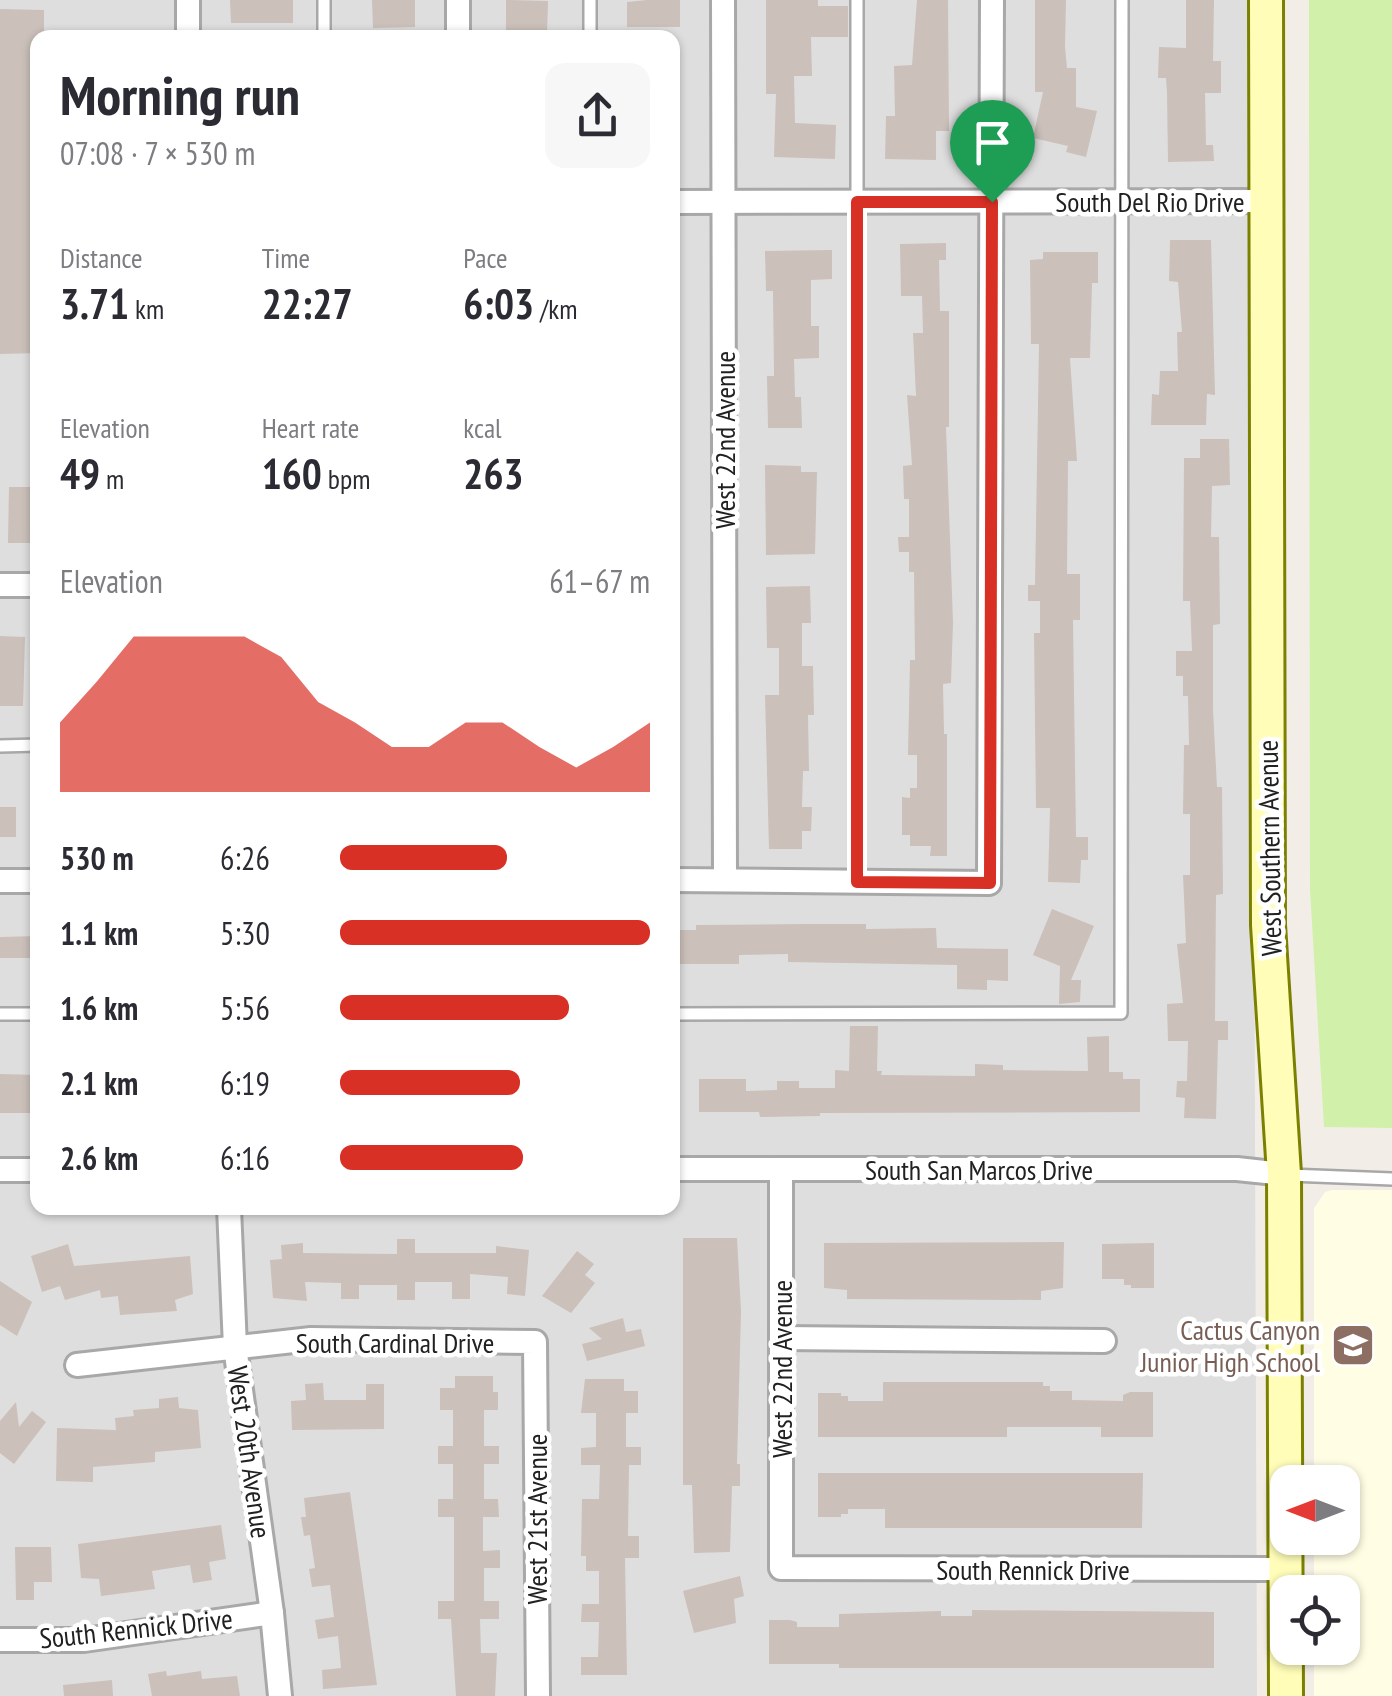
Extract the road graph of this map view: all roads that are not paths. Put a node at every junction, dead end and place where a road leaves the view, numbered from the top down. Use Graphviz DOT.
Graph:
graph roads {
  1 [pos="188,0"];
  2 [pos="324,0"];
  3 [pos="458,0"];
  4 [pos="590,0"];
  5 [pos="722,0"];
  6 [pos="857,0"];
  7 [pos="992,0"];
  8 [pos="1122,0"];
  9 [pos="1266,0"];
  10 [pos="188,30"];
  11 [pos="324,30"];
  12 [pos="458,30"];
  13 [pos="590,30"];
  14 [pos="1266,201"];
  15 [pos="680,202"];
  16 [pos="723,202"];
  17 [pos="857,202"];
  18 [pos="992,202"];
  19 [pos="1120,202"];
  20 [pos="30,584"];
  21 [pos="0,585"];
  22 [pos="30,745"];
  23 [pos="0,746"];
  24 [pos="680,880"];
  25 [pos="725,880"];
  26 [pos="0,881"];
  27 [pos="30,881"];
  28 [pos="857,882"];
  29 [pos="0,1014"];
  30 [pos="30,1014"];
  31 [pos="680,1014"];
  32 [pos="680,1169"];
  33 [pos="781,1169"];
  34 [pos="0,1170"];
  35 [pos="30,1170"];
  36 [pos="1284,1174"];
  37 [pos="1392,1179"];
  38 [pos="229,1215"];
  39 [pos="781,1338"];
  40 [pos="1104,1341"];
  41 [pos="535,1342"];
  42 [pos="234,1347"];
  43 [pos="77,1364"];
  44 [pos="781,1568"];
  45 [pos="1286,1569"];
  46 [pos="272,1613"];
  47 [pos="0,1640"];
  48 [pos="280,1696"];
  49 [pos="538,1696"];
  50 [pos="1286,1696"];
  1 -- 10 [label="street"];
  2 -- 11 [label="lane"];
  3 -- 12 [label="street"];
  4 -- 13 [label="lane"];
  5 -- 16 [label="street, West 22nd Avenue"];
  6 -- 17 [label="lane"];
  7 -- 18 [label="street"];
  8 -- 19 [label="lane"];
  9 -- 14 [label="main road, West Southern Avenue"];
  14 -- 19 [label="street, South Del Rio Drive"];
  14 -- 36 [label="main road, West Southern Avenue"];
  15 -- 16 [label="street, South Del Rio Drive"];
  16 -- 17 [label="street, South Del Rio Drive"];
  16 -- 25 [label="street, West 22nd Avenue"];
  17 -- 18 [label="street, South Del Rio Drive"];
  17 -- 28 [label="lane"];
  18 -- 19 [label="street, South Del Rio Drive"];
  18 -- 28 [label="street"];
  19 -- 31 [label="lane"];
  20 -- 21 [label="street"];
  22 -- 23 [label="lane"];
  24 -- 25 [label="street"];
  25 -- 28 [label="street"];
  26 -- 27 [label="street"];
  29 -- 30 [label="lane"];
  32 -- 33 [label="street, South San Marcos Drive"];
  33 -- 36 [label="street, South San Marcos Drive"];
  33 -- 39 [label="street, West 22nd Avenue"];
  34 -- 35 [label="street"];
  36 -- 37 [label="lane"];
  36 -- 45 [label="main road, West Southern Avenue"];
  38 -- 42 [label="street, West 20th Avenue"];
  39 -- 40 [label="street"];
  39 -- 44 [label="street, West 22nd Avenue"];
  41 -- 42 [label="street, South Cardinal Drive"];
  41 -- 49 [label="street, West 21st Avenue"];
  42 -- 43 [label="street, South Cardinal Drive"];
  42 -- 46 [label="street, West 20th Avenue"];
  44 -- 45 [label="street, South Rennick Drive"];
  45 -- 50 [label="main road, West Southern Avenue"];
  46 -- 47 [label="street, South Rennick Drive"];
  46 -- 48 [label="street, West 20th Avenue"];
}
